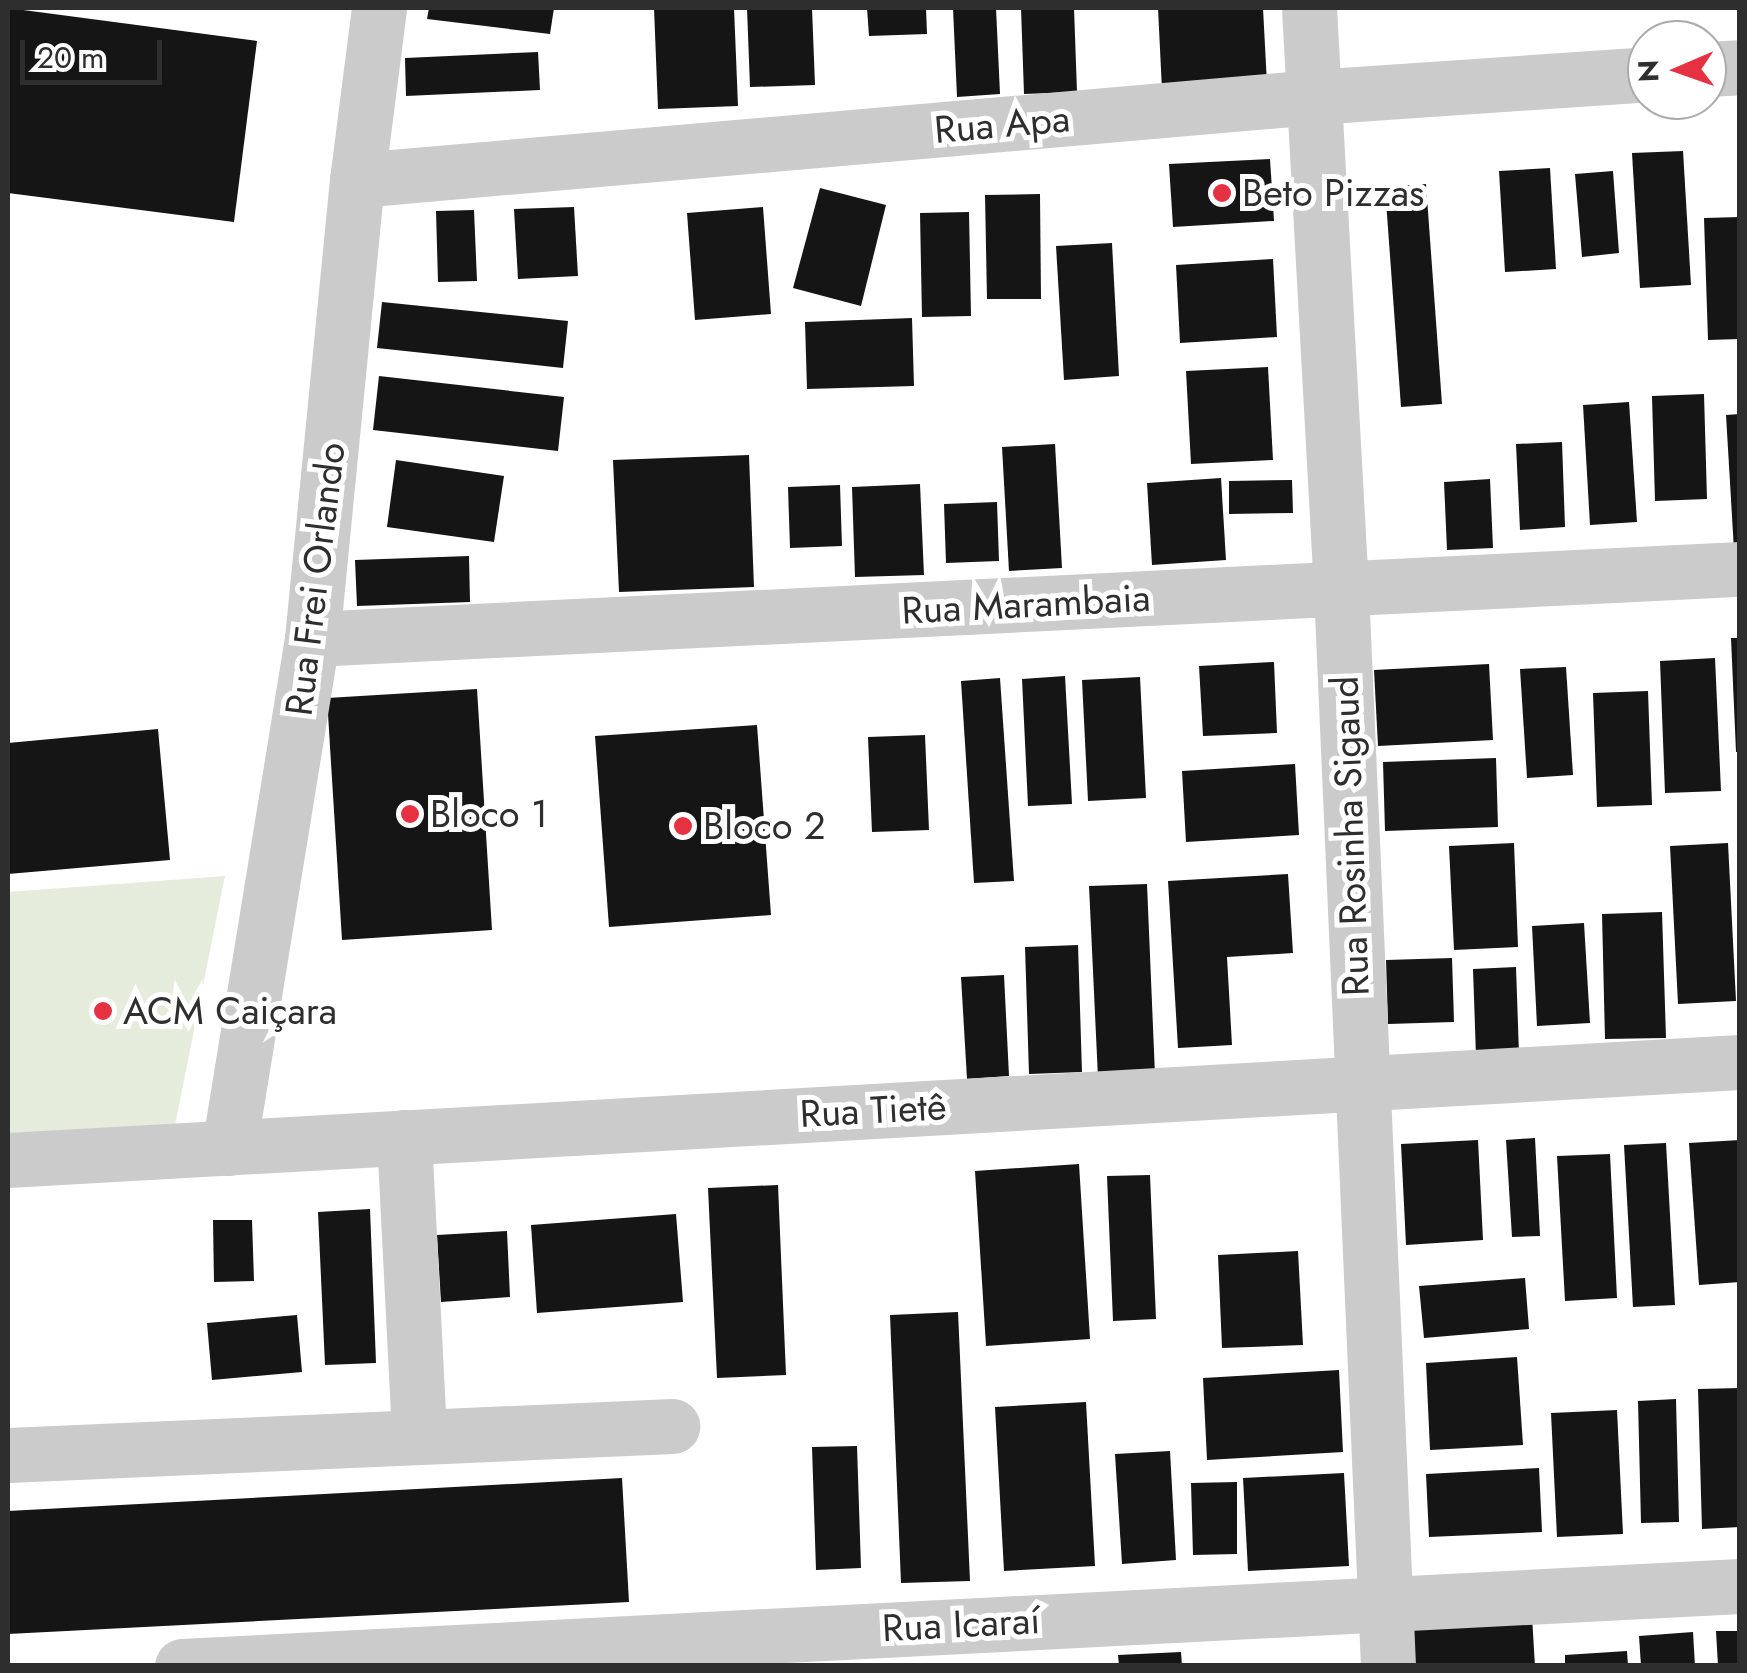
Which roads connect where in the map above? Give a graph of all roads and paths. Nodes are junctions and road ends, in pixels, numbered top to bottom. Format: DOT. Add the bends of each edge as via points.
graph roads {
  1 [pos="378,8"];
  2 [pos="1309,8"];
  3 [pos="1627,75"];
  4 [pos="1313,97"];
  5 [pos="357,180"];
  6 [pos="1740,569"];
  7 [pos="1341,588"];
  8 [pos="312,638"];
  9 [pos="1740,1062"];
  10 [pos="1359,1083"];
  11 [pos="404,1137"];
  12 [pos="229,1148"];
  13 [pos="8,1160"];
  14 [pos="672,1426"];
  15 [pos="419,1438"];
  16 [pos="8,1455"];
  17 [pos="1740,1586"];
  18 [pos="1384,1604"];
  19 [pos="777,1649"];
  20 [pos="182,1666"];
  21 [pos="1388,1666"];
  1 -- 5 [label="street, Rua Frei Orlando"];
  2 -- 4 [label="street, Rua Rosinha Sigaud"];
  3 -- 4 [label="street, Rua Apa"];
  4 -- 5 [label="street, Rua Apa"];
  4 -- 7 [label="street, Rua Rosinha Sigaud"];
  5 -- 8 [label="street, Rua Frei Orlando"];
  6 -- 7 [label="street, Rua Marambaia"];
  7 -- 8 [label="street, Rua Marambaia"];
  7 -- 10 [label="street, Rua Rosinha Sigaud"];
  8 -- 12 [label="street, Rua Frei Orlando"];
  9 -- 10 [label="street, Rua Tietê"];
  10 -- 11 [label="street, Rua Tietê"];
  10 -- 18 [label="street, Rua Rosinha Sigaud"];
  11 -- 12 [label="street, Rua Tietê"];
  11 -- 15 [label="street"];
  12 -- 13 [label="street, Rua Tietê"];
  14 -- 15 [label="street"];
  15 -- 16 [label="street"];
  17 -- 18 [label="street, Rua Icaraí"];
  18 -- 19 [label="street, Rua Icaraí"];
  18 -- 21 [label="street, Rua Rosinha Sigaud"];
  19 -- 20 [label="street, Rua Icaraí"];
}
